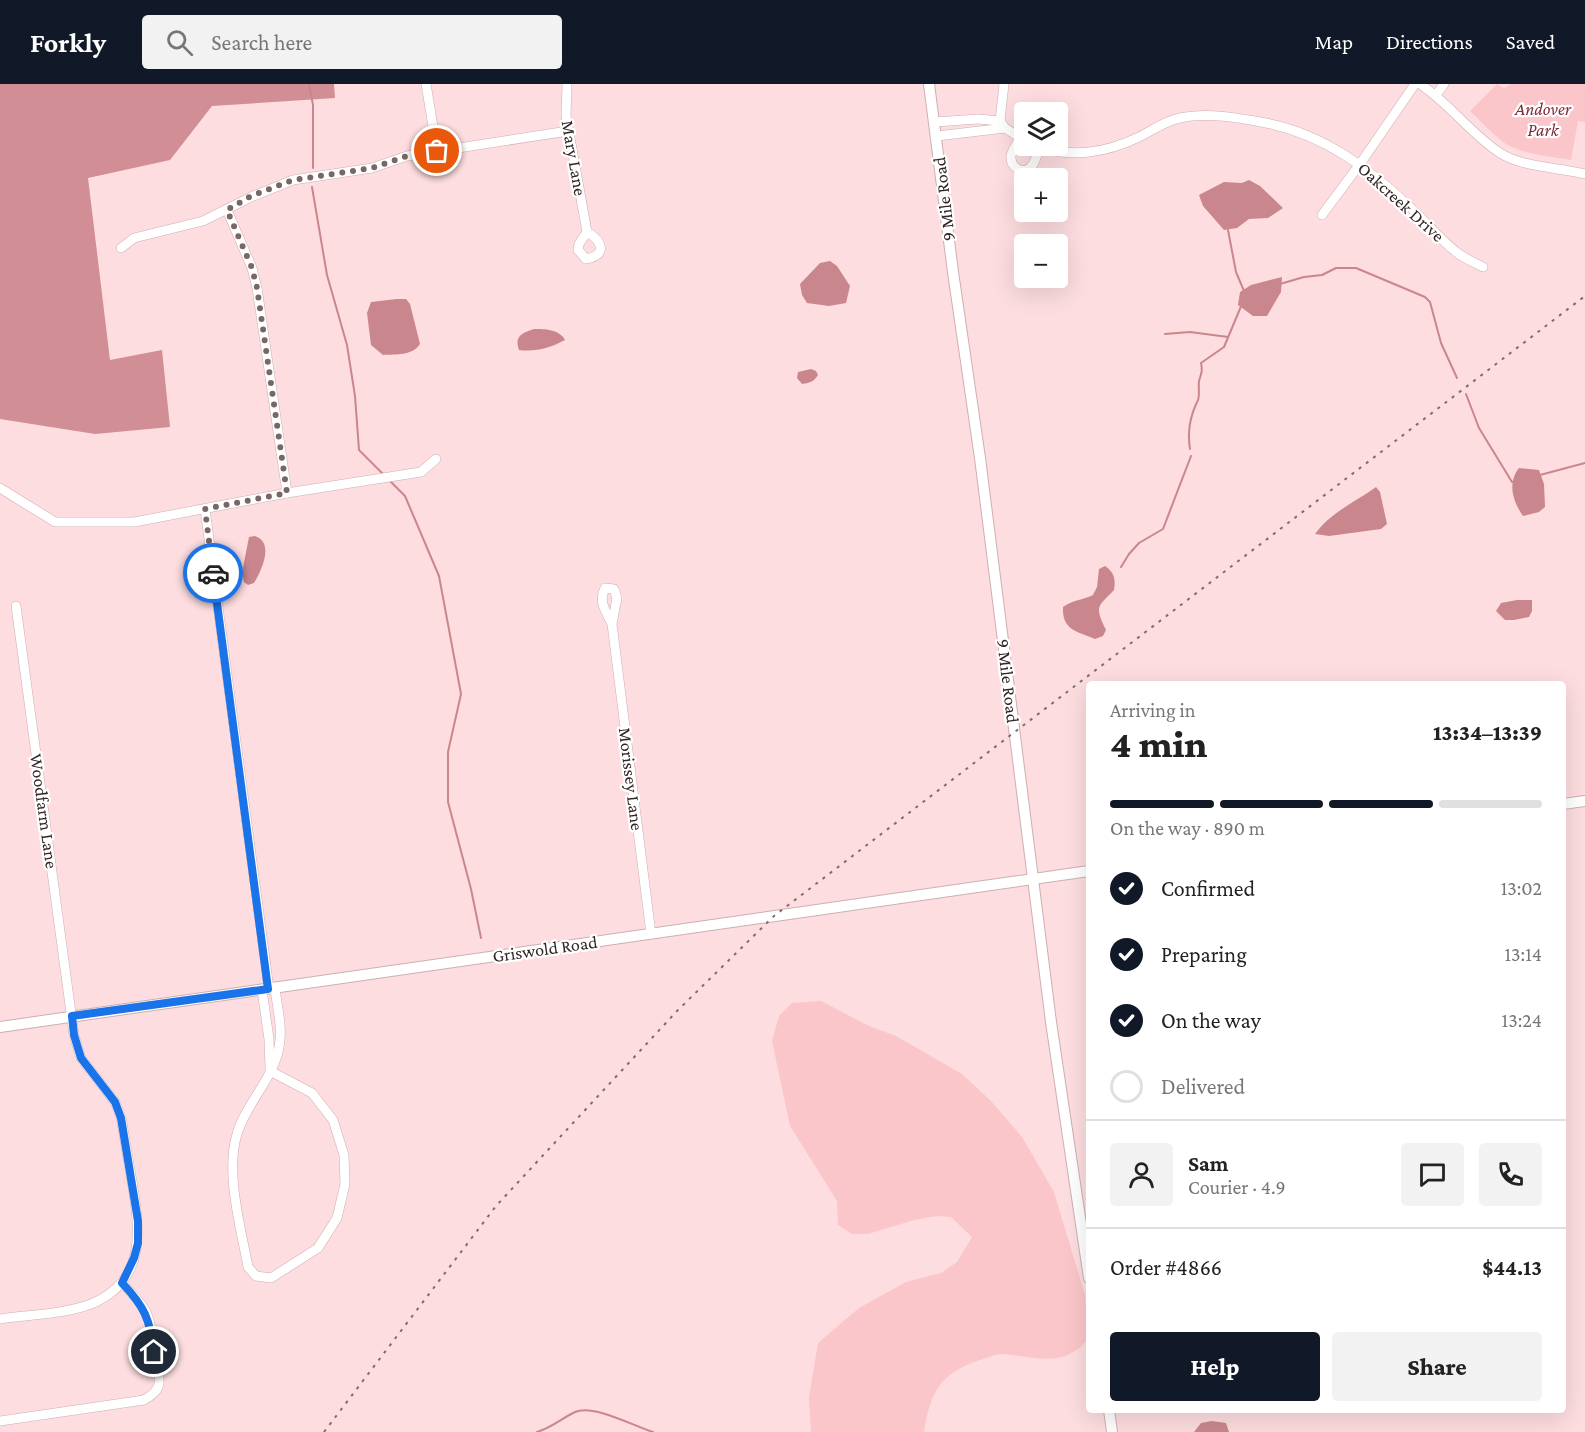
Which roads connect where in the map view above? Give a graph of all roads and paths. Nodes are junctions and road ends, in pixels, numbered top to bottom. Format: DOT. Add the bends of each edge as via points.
graph roads {
  1 [pos="426,84"];
  2 [pos="567,84"];
  3 [pos="930,84"];
  4 [pos="1004,84"];
  5 [pos="1415,84"];
  6 [pos="1420,84"];
  7 [pos="1444,84"];
  8 [pos="1436,95"];
  9 [pos="935,122"];
  10 [pos="1002,125"];
  11 [pos="568,131"];
  12 [pos="1014,133"];
  13 [pos="937,136"];
  14 [pos="1014,149"];
  15 [pos="437,151"];
  16 [pos="1068,152"];
  17 [pos="1036,156"];
  18 [pos="1360,164"];
  19 [pos="1585,174"];
  20 [pos="227,210"];
  21 [pos="1322,215"];
  22 [pos="587,232"];
  23 [pos="121,248"];
  24 [pos="1483,267"];
  25 [pos="436,459"];
  26 [pos="0,488"];
  27 [pos="287,493"];
  28 [pos="205,509"];
  29 [pos="16,606"];
  30 [pos="612,624"];
  31 [pos="1585,801"];
  32 [pos="1566,804"];
  33 [pos="1086,872"];
  34 [pos="1033,879"];
  35 [pos="651,934"];
  36 [pos="268,989"];
  37 [pos="72,1016"];
  38 [pos="0,1027"];
  39 [pos="270,1071"];
  40 [pos="1086,1257"];
  41 [pos="122,1283"];
  42 [pos="0,1319"];
  43 [pos="1109,1413"];
  44 [pos="0,1420"];
  45 [pos="1112,1432"];
  1 -- 15 [label="street"];
  2 -- 11 [label="street, Mary Lane"];
  3 -- 9 [label="street, 9 Mile Road"];
  4 -- 10 [label="street"];
  5 -- 18 [label="street"];
  6 -- 8 [label="street"];
  7 -- 8 [label="street"];
  8 -- 19 [label="street" via="1501,153 1524,162"];
  9 -- 10 [label="street" via="978,119"];
  9 -- 13 [label="street, 9 Mile Road"];
  10 -- 12 [label="street, Oakcreek Drive"];
  10 -- 13 [label="street"];
  11 -- 15 [label="street"];
  11 -- 22 [label="street, Mary Lane"];
  13 -- 34 [label="street, 9 Mile Road"];
  14 -- 17 [label="street, Oakcreek Drive" via="1011,153 1017,169 1025,171 1032,167"];
  15 -- 20 [label="street" via="372,168 293,180"];
  16 -- 18 [label="street, Oakcreek Drive" via="1114,148 1174,120 1197,116 1284,127"];
  18 -- 21 [label="street"];
  18 -- 24 [label="street, Oakcreek Drive" via="1455,252"];
  20 -- 23 [label="street" via="203,221 135,238"];
  20 -- 27 [label="street" via="257,288"];
  25 -- 27 [label="street" via="421,472"];
  26 -- 28 [label="street" via="55,522 134,522"];
  27 -- 28 [label="street"];
  28 -- 36 [label="street"];
  29 -- 37 [label="street, Woodfarm Lane"];
  30 -- 35 [label="street, Morissey Lane"];
  31 -- 32 [label="street"];
  33 -- 34 [label="street, Griswold Road"];
  34 -- 35 [label="street, Griswold Road"];
  34 -- 40 [label="street, 9 Mile Road"];
  35 -- 36 [label="street, Griswold Road"];
  36 -- 37 [label="street, Griswold Road"];
  36 -- 39 [label="street"];
  37 -- 38 [label="street, Griswold Road"];
  37 -- 41 [label="street, Woodfarm Lane" via="81,1058 115,1102 121,1118 138,1221 138,1243"];
  39 -- 39 [label="street" via="312,1093 333,1120 344,1155 345,1184 337,1218 318,1248 271,1278 256,1276 248,1267 233,1155 237,1133"];
  41 -- 42 [label="street" via="93,1303 78,1308"];
  41 -- 44 [label="street" via="146,1312 152,1329 159,1383 155,1393 144,1400"];
  43 -- 45 [label="street"];
}
